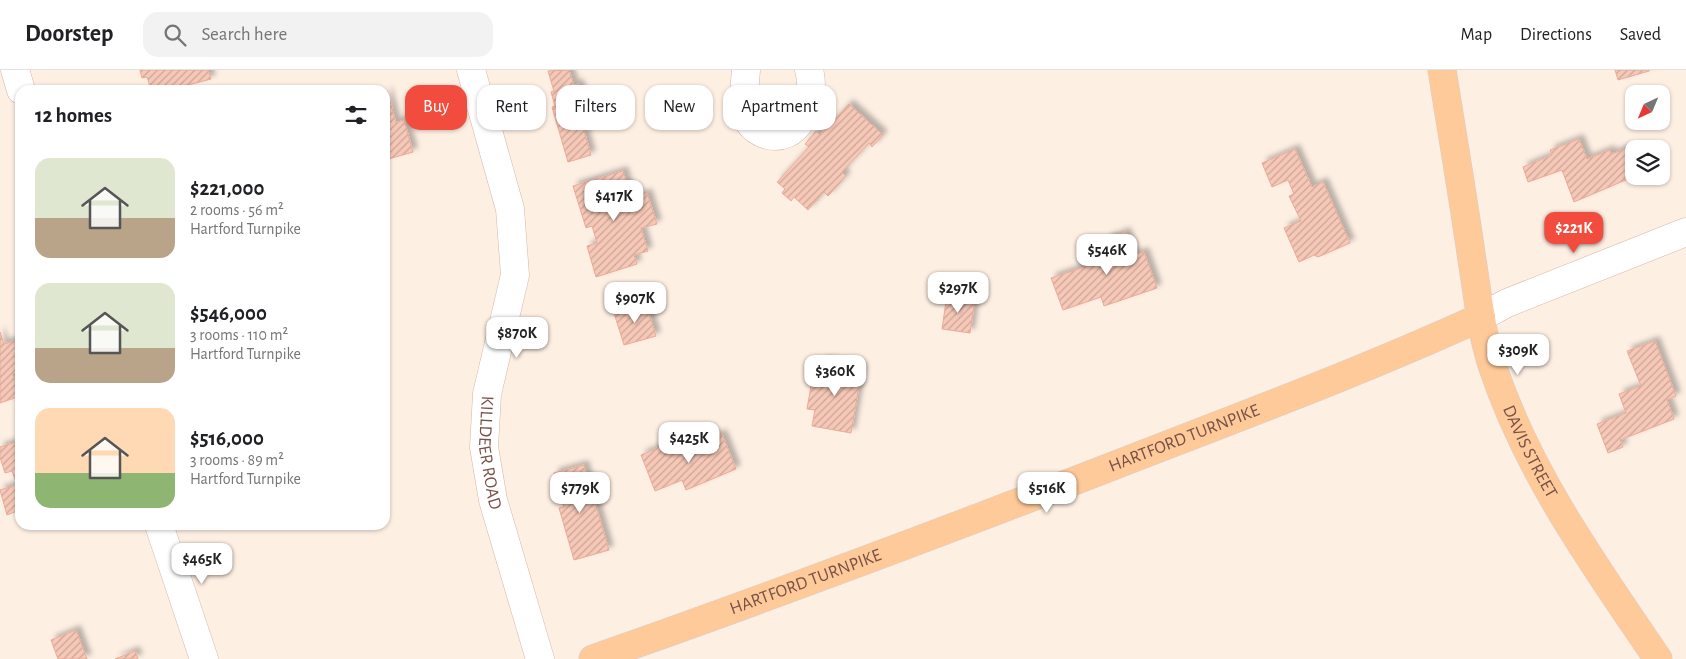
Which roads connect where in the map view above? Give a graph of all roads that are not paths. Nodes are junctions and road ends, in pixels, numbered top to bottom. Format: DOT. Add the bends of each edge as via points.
graph roads {
  1 [pos="15,70"];
  2 [pos="471,70"];
  3 [pos="746,70"];
  4 [pos="809,70"];
  5 [pos="1442,70"];
  6 [pos="20,85"];
  7 [pos="1686,232"];
  8 [pos="1481,317"];
  9 [pos="161,530"];
  10 [pos="204,659"];
  11 [pos="540,659"];
  12 [pos="593,659"];
  13 [pos="1658,659"];
  1 -- 6 [label="street"];
  2 -- 11 [label="street, KILLDEER ROAD" via="510,208 515,275 487,394 484,447 492,500"];
  3 -- 4 [label="street" via="748,120 755,130 778,136 802,120 809,107 812,94"];
  5 -- 8 [label="main road, DAVIS STREET"];
  7 -- 8 [label="street, HARTFORD TURNPIKE" via="1507,303"];
  8 -- 12 [label="main road, HARTFORD TURNPIKE" via="1317,387 959,526"];
  8 -- 13 [label="main road, DAVIS STREET" via="1492,366 1535,468 1584,551"];
  9 -- 10 [label="street"];
}
